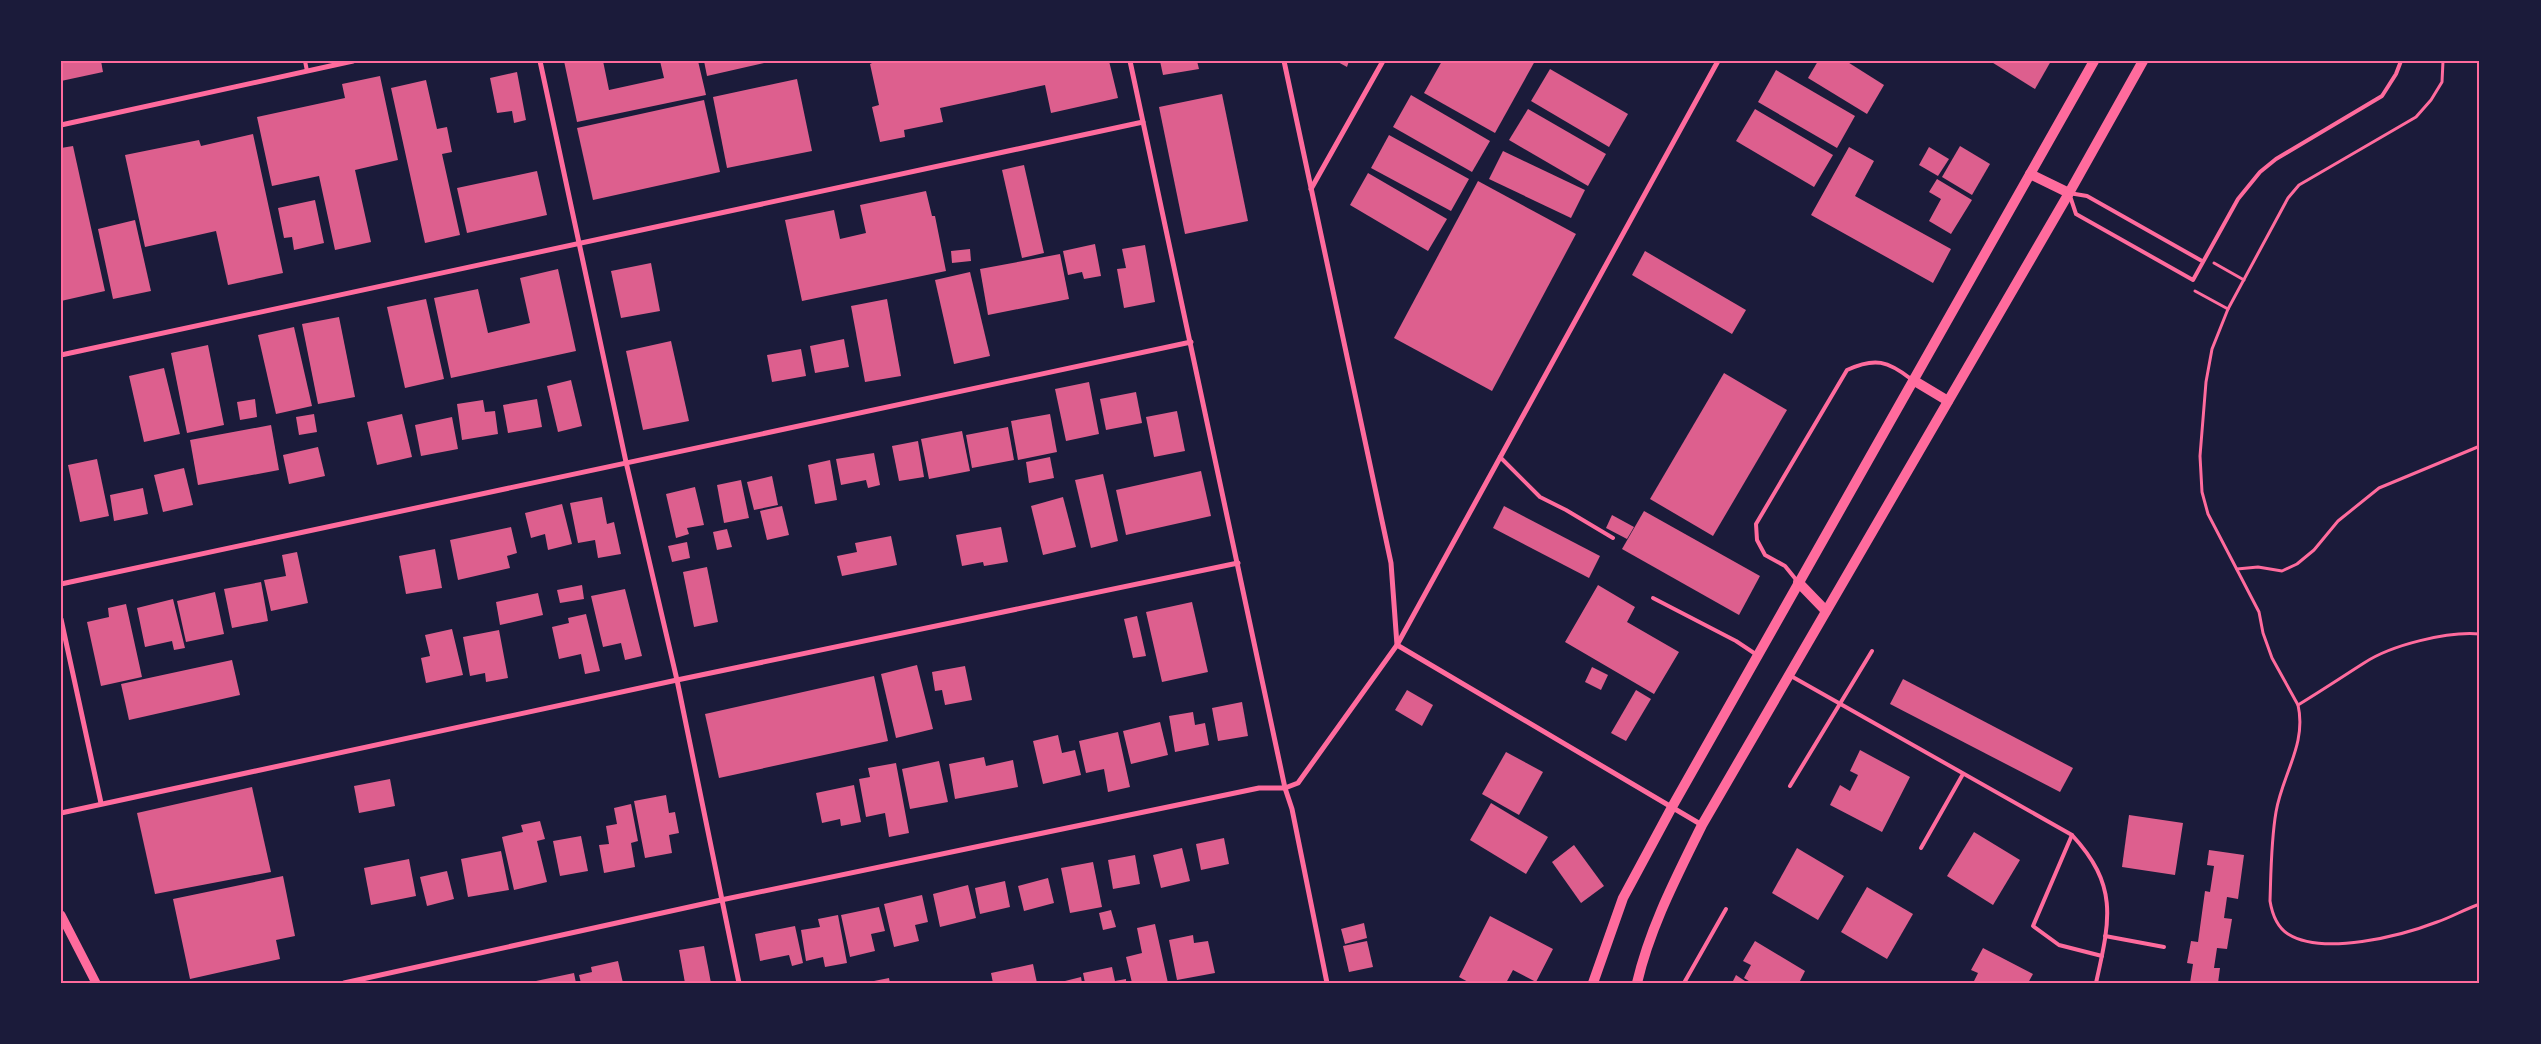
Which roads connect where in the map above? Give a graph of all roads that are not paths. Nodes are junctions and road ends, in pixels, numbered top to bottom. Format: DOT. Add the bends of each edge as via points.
graph roads {
  1 [pos="305,61"];
  2 [pos="353,61"];
  3 [pos="540,61"];
  4 [pos="1130,61"];
  5 [pos="1284,61"];
  6 [pos="1383,61"];
  7 [pos="1718,61"];
  8 [pos="2094,61"];
  9 [pos="2143,61"];
  10 [pos="2401,61"];
  11 [pos="307,71"];
  12 [pos="1143,122"];
  13 [pos="61,125"];
  14 [pos="2030,174"];
  15 [pos="1311,188"];
  16 [pos="2069,193"];
  17 [pos="579,243"];
  18 [pos="2202,261"];
  19 [pos="1191,342"];
  20 [pos="61,355"];
  21 [pos="1913,380"];
  22 [pos="1948,401"];
  23 [pos="1500,457"];
  24 [pos="626,462"];
  25 [pos="1613,538"];
  26 [pos="1238,562"];
  27 [pos="1798,582"];
  28 [pos="61,584"];
  29 [pos="1652,598"];
  30 [pos="1826,611"];
  31 [pos="61,619"];
  32 [pos="1397,645"];
  33 [pos="1872,651"];
  34 [pos="1757,654"];
  35 [pos="1789,675"];
  36 [pos="677,680"];
  37 [pos="1840,704"];
  38 [pos="1963,774"];
  39 [pos="1790,786"];
  40 [pos="1285,788"];
  41 [pos="101,803"];
  42 [pos="1672,807"];
  43 [pos="61,812"];
  44 [pos="1702,825"];
  45 [pos="2072,835"];
  46 [pos="1921,848"];
  47 [pos="721,900"];
  48 [pos="1726,909"];
  49 [pos="61,915"];
  50 [pos="2105,936"];
  51 [pos="2164,947"];
  52 [pos="2102,956"];
  53 [pos="96,983"];
  54 [pos="344,983"];
  55 [pos="739,983"];
  56 [pos="1327,983"];
  57 [pos="1592,983"];
  58 [pos="1637,983"];
  59 [pos="1684,983"];
  60 [pos="2096,983"];
  1 -- 11 [label="lane"];
  2 -- 11 [label="street"];
  3 -- 17 [label="street"];
  4 -- 12 [label="street"];
  5 -- 15 [label="street"];
  6 -- 15 [label="street"];
  7 -- 23 [label="street"];
  8 -- 14 [label="main road"];
  9 -- 16 [label="main road"];
  10 -- 18 [label="lane" via="2382,96 2276,159 2260,172 2238,199"];
  11 -- 13 [label="street"];
  12 -- 17 [label="street"];
  12 -- 19 [label="street"];
  14 -- 16 [label="main road"];
  14 -- 21 [label="main road"];
  15 -- 32 [label="street" via="1391,563"];
  16 -- 18 [label="lane" via="2087,196"];
  16 -- 18 [label="lane" via="2076,214 2193,280"];
  16 -- 22 [label="main road"];
  17 -- 20 [label="street"];
  17 -- 24 [label="street"];
  19 -- 24 [label="street"];
  19 -- 26 [label="street"];
  21 -- 22 [label="main road"];
  21 -- 27 [label="main road"];
  21 -- 27 [label="lane" via="1897,368 1880,362 1864,363 1847,370 1756,524 1757,540 1765,556 1785,566"];
  22 -- 30 [label="main road"];
  23 -- 25 [label="lane" via="1540,497"];
  23 -- 32 [label="street"];
  24 -- 28 [label="street"];
  24 -- 36 [label="street"];
  26 -- 36 [label="street"];
  26 -- 40 [label="street"];
  27 -- 30 [label="main road"];
  27 -- 34 [label="main road"];
  29 -- 34 [label="lane"];
  30 -- 35 [label="main road"];
  31 -- 41 [label="street"];
  32 -- 40 [label="street" via="1298,782"];
  32 -- 42 [label="street"];
  33 -- 37 [label="lane"];
  34 -- 42 [label="main road"];
  35 -- 37 [label="lane"];
  35 -- 44 [label="main road"];
  36 -- 41 [label="street"];
  36 -- 47 [label="street"];
  37 -- 38 [label="lane"];
  37 -- 39 [label="lane"];
  38 -- 45 [label="lane"];
  38 -- 46 [label="lane"];
  40 -- 47 [label="street" via="1259,788"];
  40 -- 56 [label="street"];
  41 -- 43 [label="street"];
  42 -- 44 [label="street"];
  42 -- 57 [label="main road" via="1623,898"];
  44 -- 58 [label="main road" via="1664,901"];
  45 -- 50 [label="lane" via="2088,851 2106,892 2109,912"];
  45 -- 52 [label="lane" via="2033,926 2059,945"];
  47 -- 54 [label="street"];
  47 -- 55 [label="street"];
  48 -- 59 [label="lane"];
  49 -- 53 [label="street"];
  50 -- 51 [label="lane"];
  50 -- 52 [label="lane"];
  52 -- 60 [label="lane"];
}
